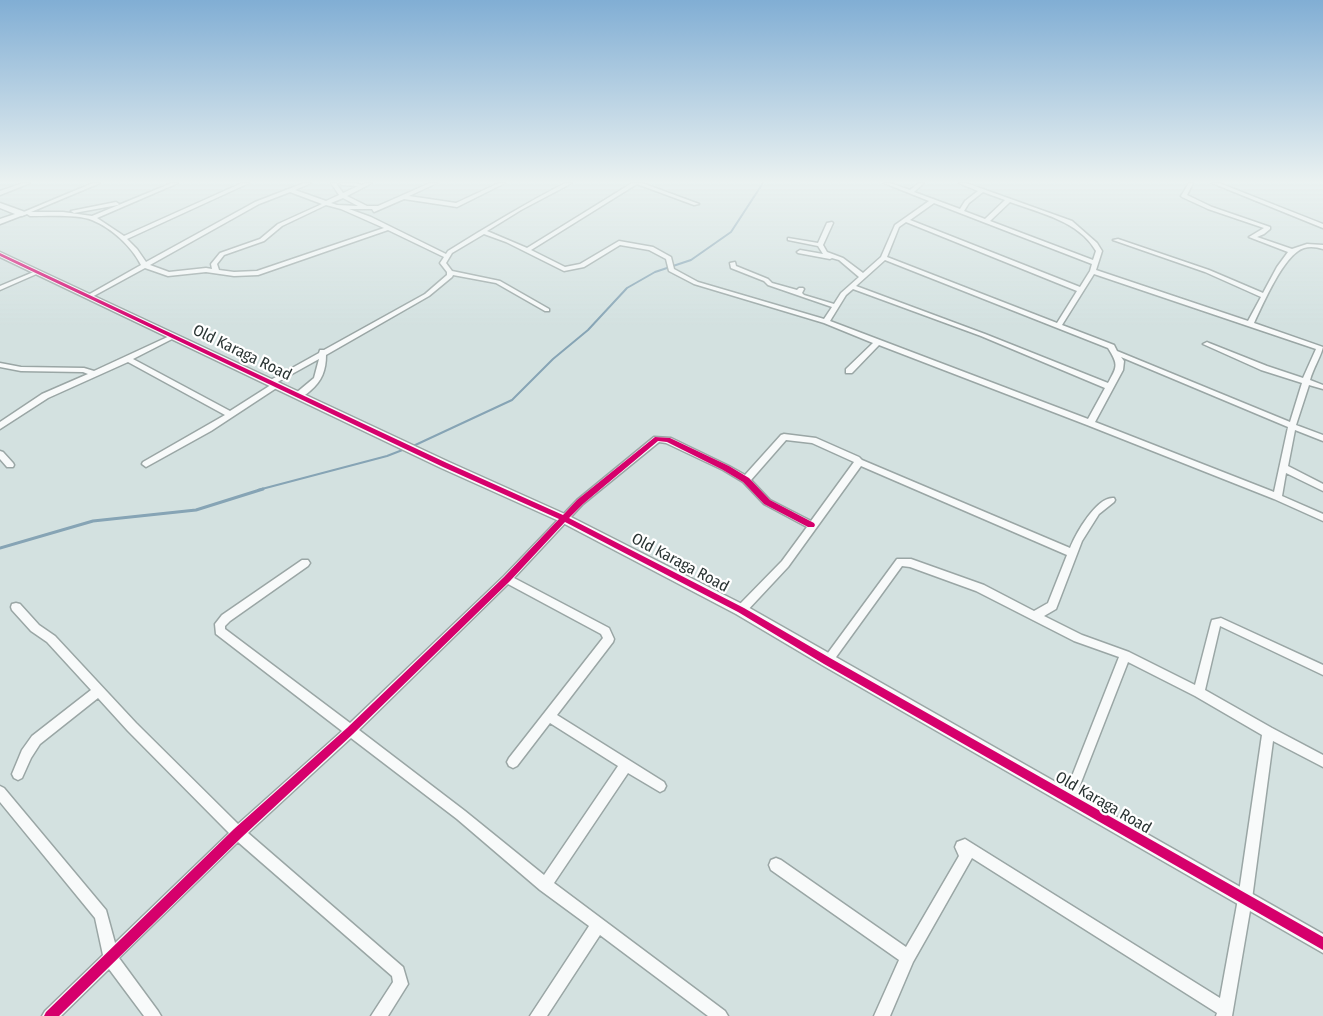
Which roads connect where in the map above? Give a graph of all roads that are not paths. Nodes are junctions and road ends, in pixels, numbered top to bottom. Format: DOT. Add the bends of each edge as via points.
graph roads {
  1 [pos="112,230"];
  2 [pos="141,230"];
  3 [pos="207,230"];
  4 [pos="274,230"];
  5 [pos="380,230"];
  6 [pos="392,230"];
  7 [pos="560,230"];
  8 [pos="827,230"];
  9 [pos="894,230"];
  10 [pos="931,230"];
  11 [pos="1011,230"];
  12 [pos="1081,230"];
  13 [pos="1268,230"];
  14 [pos="482,231"];
  15 [pos="124,238"];
  16 [pos="790,239"];
  17 [pos="1116,240"];
  18 [pos="820,245"];
  19 [pos="1323,247"];
  20 [pos="528,250"];
  21 [pos="1291,251"];
  22 [pos="800,252"];
  23 [pos="0,254"];
  24 [pos="446,256"];
  25 [pos="884,258"];
  26 [pos="842,259"];
  27 [pos="733,263"];
  28 [pos="1096,263"];
  29 [pos="144,266"];
  30 [pos="216,271"];
  31 [pos="1093,271"];
  32 [pos="38,272"];
  33 [pos="450,272"];
  34 [pos="862,276"];
  35 [pos="851,286"];
  36 [pos="0,288"];
  37 [pos="1082,290"];
  38 [pos="90,296"];
  39 [pos="1263,296"];
  40 [pos="834,306"];
  41 [pos="548,310"];
  42 [pos="826,322"];
  43 [pos="1250,325"];
  44 [pos="1059,326"];
  45 [pos="174,336"];
  46 [pos="878,342"];
  47 [pos="1207,344"];
  48 [pos="1321,349"];
  49 [pos="322,352"];
  50 [pos="1117,353"];
  51 [pos="128,359"];
  52 [pos="0,364"];
  53 [pos="849,371"];
  54 [pos="94,374"];
  55 [pos="1307,382"];
  56 [pos="274,384"];
  57 [pos="1110,387"];
  58 [pos="1323,387"];
  59 [pos="299,395"];
  60 [pos="231,415"];
  61 [pos="1090,423"];
  62 [pos="0,426"];
  63 [pos="1292,426"];
  64 [pos="1323,438"];
  65 [pos="0,454"];
  66 [pos="858,462"];
  67 [pos="147,464"];
  68 [pos="10,465"];
  69 [pos="1284,468"];
  70 [pos="746,480"];
  71 [pos="1323,488"];
  72 [pos="1277,497"];
  73 [pos="1111,500"];
  74 [pos="563,518"];
  75 [pos="1323,518"];
  76 [pos="811,525"];
  77 [pos="1073,553"];
  78 [pos="305,563"];
  79 [pos="507,579"];
  80 [pos="16,607"];
  81 [pos="741,610"];
  82 [pos="1036,615"];
  83 [pos="1125,655"];
  84 [pos="827,662"];
  85 [pos="1323,670"];
  86 [pos="98,691"];
  87 [pos="1199,692"];
  88 [pos="549,716"];
  89 [pos="350,731"];
  90 [pos="1268,732"];
  91 [pos="1323,761"];
  92 [pos="513,762"];
  93 [pos="626,765"];
  94 [pos="18,774"];
  95 [pos="660,786"];
  96 [pos="0,792"];
  97 [pos="1069,799"];
  98 [pos="238,833"];
  99 [pos="776,866"];
  100 [pos="545,885"];
  101 [pos="1245,899"];
  102 [pos="598,925"];
  103 [pos="1323,944"];
  104 [pos="908,957"];
  105 [pos="111,959"];
  106 [pos="1225,1013"];
  107 [pos="50,1016"];
  108 [pos="153,1016"];
  109 [pos="379,1016"];
  110 [pos="538,1016"];
  111 [pos="720,1016"];
  112 [pos="882,1016"];
  1 -- 15 [label="street"];
  2 -- 15 [label="street"];
  3 -- 29 [label="street"];
  4 -- 30 [label="street" via="262,240 222,254 214,264"];
  5 -- 30 [label="street" via="258,273"];
  6 -- 24 [label="street"];
  7 -- 20 [label="street"];
  8 -- 18 [label="street"];
  9 -- 25 [label="street"];
  10 -- 37 [label="street"];
  11 -- 28 [label="street"];
  12 -- 28 [label="street" via="1100,251"];
  13 -- 21 [label="street" via="1252,237"];
  14 -- 20 [label="street"];
  14 -- 24 [label="street"];
  15 -- 29 [label="street" via="140,254"];
  16 -- 18 [label="street"];
  17 -- 39 [label="street" via="1207,271"];
  18 -- 26 [label="street" via="825,253"];
  19 -- 21 [label="street" via="1304,245"];
  20 -- 42 [label="street" via="564,269 582,266 619,243 651,248 669,258 671,270 696,283"];
  21 -- 39 [label="street"];
  22 -- 26 [label="street"];
  23 -- 32 [label="street, Old Karaga Road"];
  24 -- 33 [label="street" via="443,263"];
  25 -- 34 [label="street"];
  25 -- 44 [label="street"];
  26 -- 34 [label="street"];
  27 -- 40 [label="street" via="733,267 770,284 800,291 808,299"];
  28 -- 31 [label="street"];
  29 -- 30 [label="street" via="168,274"];
  29 -- 38 [label="street"];
  31 -- 37 [label="street"];
  31 -- 43 [label="street"];
  32 -- 36 [label="street"];
  32 -- 38 [label="street, Old Karaga Road"];
  33 -- 41 [label="street" via="498,282"];
  33 -- 49 [label="street" via="444,283 427,295"];
  34 -- 35 [label="street"];
  35 -- 40 [label="street"];
  35 -- 57 [label="street"];
  37 -- 44 [label="street"];
  38 -- 45 [label="street, Old Karaga Road"];
  39 -- 43 [label="street"];
  40 -- 42 [label="street"];
  42 -- 46 [label="street"];
  43 -- 48 [label="street"];
  44 -- 50 [label="street" via="1101,341"];
  45 -- 51 [label="street"];
  45 -- 56 [label="street, Old Karaga Road"];
  46 -- 53 [label="street"];
  46 -- 61 [label="street"];
  47 -- 55 [label="street"];
  48 -- 55 [label="street" via="1307,371"];
  49 -- 56 [label="street"];
  49 -- 59 [label="street" via="318,381"];
  50 -- 57 [label="street" via="1119,370"];
  50 -- 63 [label="street"];
  51 -- 54 [label="street"];
  51 -- 60 [label="street"];
  52 -- 54 [label="street"];
  54 -- 62 [label="street" via="45,396"];
  55 -- 58 [label="street"];
  55 -- 63 [label="street"];
  56 -- 59 [label="street, Old Karaga Road"];
  56 -- 60 [label="street"];
  57 -- 61 [label="street"];
  59 -- 74 [label="street, Old Karaga Road"];
  60 -- 67 [label="street"];
  61 -- 72 [label="street"];
  63 -- 64 [label="street"];
  63 -- 69 [label="street"];
  65 -- 68 [label="street"];
  66 -- 70 [label="street" via="813,441 784,437"];
  66 -- 76 [label="street"];
  66 -- 77 [label="street"];
  69 -- 71 [label="street"];
  69 -- 72 [label="street"];
  70 -- 74 [label="street" via="668,440 657,439"];
  70 -- 76 [label="street" via="767,502"];
  72 -- 75 [label="street"];
  73 -- 77 [label="street" via="1096,512"];
  74 -- 79 [label="street"];
  74 -- 81 [label="street, Old Karaga Road"];
  76 -- 81 [label="street" via="784,564"];
  77 -- 82 [label="street" via="1052,606"];
  78 -- 89 [label="street" via="226,618 220,631"];
  79 -- 88 [label="street" via="605,631 609,639"];
  79 -- 89 [label="street"];
  80 -- 86 [label="street"];
  81 -- 84 [label="street, Old Karaga Road"];
  82 -- 83 [label="street" via="1078,638"];
  82 -- 84 [label="street" via="938,571 900,562"];
  83 -- 87 [label="street"];
  83 -- 97 [label="street"];
  84 -- 97 [label="street, Old Karaga Road"];
  85 -- 87 [label="street" via="1221,622 1216,623"];
  86 -- 94 [label="street" via="36,740"];
  86 -- 98 [label="street"];
  87 -- 90 [label="street"];
  88 -- 92 [label="street"];
  88 -- 93 [label="street"];
  89 -- 98 [label="street"];
  89 -- 100 [label="street"];
  90 -- 91 [label="street"];
  90 -- 101 [label="street"];
  93 -- 95 [label="street"];
  93 -- 100 [label="street"];
  96 -- 105 [label="street" via="101,915"];
  97 -- 101 [label="street, Old Karaga Road"];
  98 -- 105 [label="street"];
  98 -- 109 [label="street" via="398,972 401,984"];
  99 -- 104 [label="street"];
  100 -- 102 [label="street"];
  101 -- 103 [label="street, Old Karaga Road"];
  101 -- 106 [label="street"];
  102 -- 110 [label="street"];
  102 -- 111 [label="street"];
  104 -- 106 [label="street" via="966,857 962,848 965,846"];
  104 -- 112 [label="street"];
  105 -- 107 [label="street"];
  105 -- 108 [label="street"];
}
